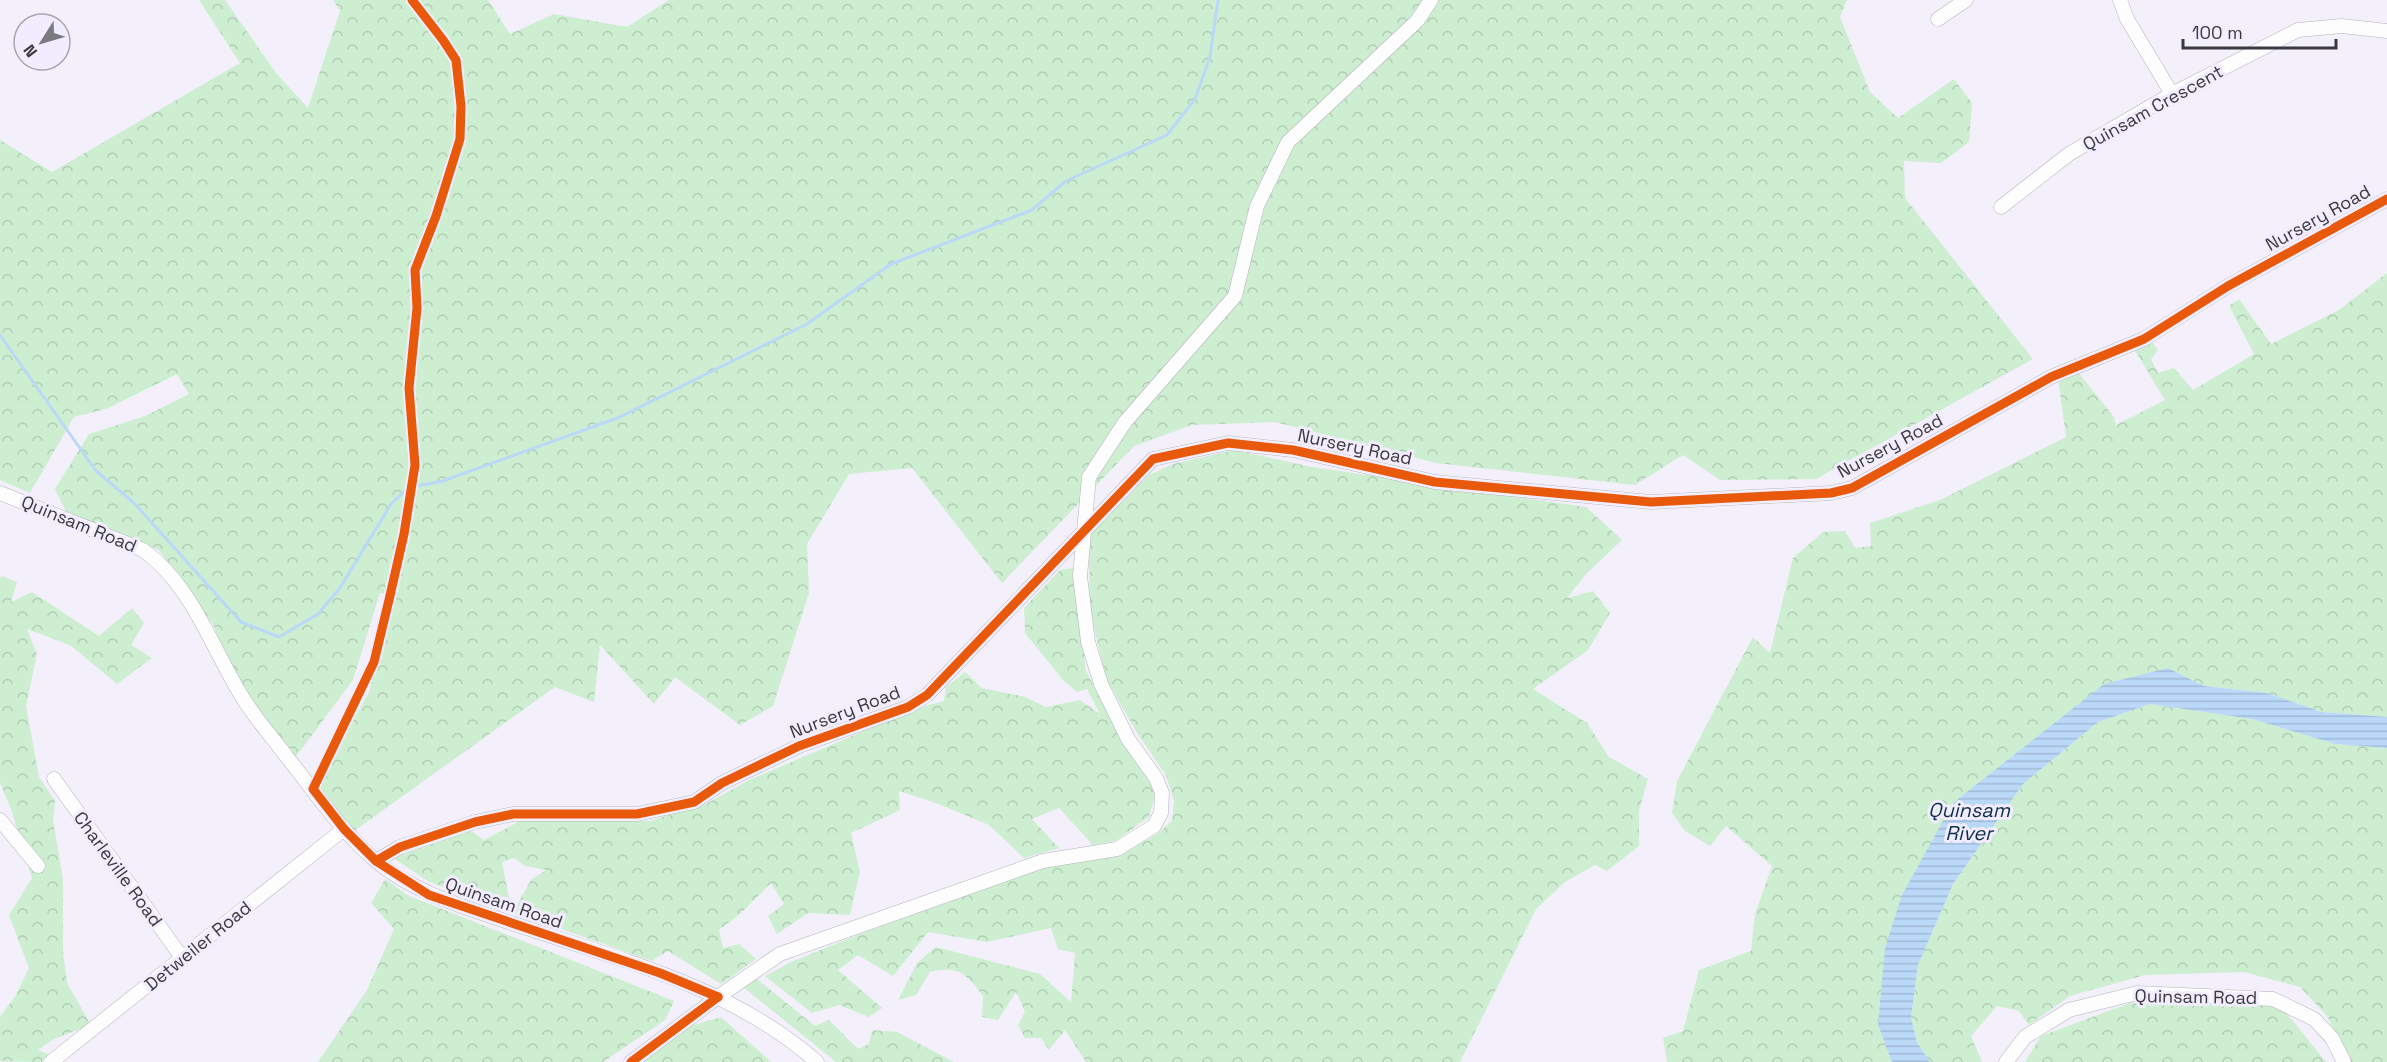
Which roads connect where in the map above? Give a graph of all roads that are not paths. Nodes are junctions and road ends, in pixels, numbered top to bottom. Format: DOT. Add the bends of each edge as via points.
graph roads {
  1 [pos="1431,0"];
  2 [pos="1966,0"];
  3 [pos="2120,0"];
  4 [pos="1938,19"];
  5 [pos="2387,31"];
  6 [pos="2172,94"];
  7 [pos="2387,199"];
  8 [pos="2001,207"];
  9 [pos="0,493"];
  10 [pos="1084,534"];
  11 [pos="54,779"];
  12 [pos="0,820"];
  13 [pos="344,829"];
  14 [pos="376,861"];
  15 [pos="38,866"];
  16 [pos="183,959"];
  17 [pos="139,993"];
  18 [pos="718,997"];
  19 [pos="115,1024"];
  20 [pos="51,1062"];
  21 [pos="632,1062"];
  22 [pos="817,1062"];
  23 [pos="2007,1062"];
  24 [pos="2344,1062"];
  1 -- 10 [label="street" via="1417,21 1288,142 1257,206 1235,296 1125,422 1089,477"];
  2 -- 4 [label="street"];
  3 -- 6 [label="street" via="2127,19"];
  5 -- 6 [label="street, Quinsam Crescent" via="2342,26 2298,30"];
  6 -- 8 [label="street, Quinsam Crescent" via="2069,154"];
  7 -- 10 [label="street, Nursery Road" via="2228,286 2144,339 2051,377 1852,488 1831,493 1652,502 1435,482 1293,450 1228,443 1153,459"];
  9 -- 13 [label="street, Quinsam Road" via="143,550 160,562 178,584 242,698"];
  10 -- 14 [label="street, Nursery Road" via="927,695 908,707 799,746 722,783 693,802 637,814 513,814 400,847"];
  10 -- 18 [label="street" via="1080,576 1088,642 1110,703 1162,793 1161,813 1154,825 1117,849 1043,861 780,954"];
  11 -- 16 [label="street, Charleville Road"];
  12 -- 15 [label="street"];
  13 -- 14 [label="street, Quinsam Road"];
  13 -- 16 [label="street, Detweiler Road"];
  14 -- 18 [label="street, Quinsam Road" via="429,895 660,973"];
  16 -- 17 [label="street, Detweiler Road"];
  17 -- 19 [label="street"];
  17 -- 20 [label="street, Detweiler Road"];
  18 -- 21 [label="street"];
  18 -- 22 [label="street, Quinsam Road" via="792,1040"];
  23 -- 24 [label="street, Quinsam Road" via="2025,1037 2069,1010 2137,993 2273,999 2314,1019 2332,1038"];
}
